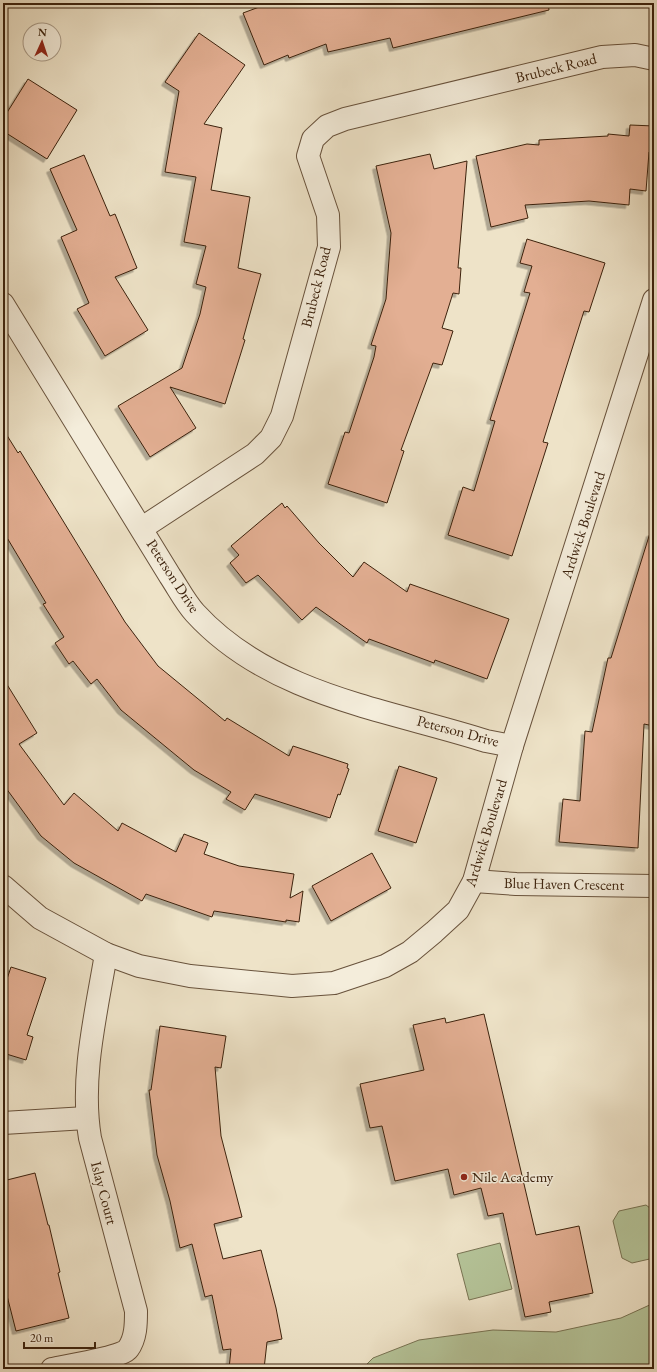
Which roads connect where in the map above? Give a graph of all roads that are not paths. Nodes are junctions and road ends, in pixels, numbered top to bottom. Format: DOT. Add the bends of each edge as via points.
graph roads {
  1 [pos="654,59"];
  2 [pos="654,300"];
  3 [pos="3,304"];
  4 [pos="142,528"];
  5 [pos="512,746"];
  6 [pos="474,881"];
  7 [pos="3,886"];
  8 [pos="654,886"];
  9 [pos="106,954"];
  10 [pos="86,1118"];
  11 [pos="3,1123"];
  12 [pos="52,1369"];
  1 -- 4 [label="street, Brubeck Road" via="635,55 602,57 345,119 327,126 313,139 308,156 328,215 328,247 282,416 271,438 255,454"];
  2 -- 5 [label="street, Ardwick Boulevard"];
  3 -- 4 [label="street, Peterson Drive"];
  4 -- 5 [label="street, Peterson Drive" via="195,613 231,644 273,672 323,694 486,741"];
  5 -- 6 [label="street, Ardwick Boulevard"];
  6 -- 8 [label="street, Blue Haven Crescent"];
  6 -- 9 [label="street, Ardwick Boulevard" via="458,910 410,952 384,966 334,983 292,986 190,976 139,966"];
  7 -- 9 [label="street, Ardwick Boulevard" via="40,918"];
  9 -- 10 [label="street, Islay Court" via="89,1068"];
  10 -- 11 [label="street"];
  10 -- 12 [label="street, Islay Court" via="136,1311 136,1324 128,1351 116,1357"];
}
